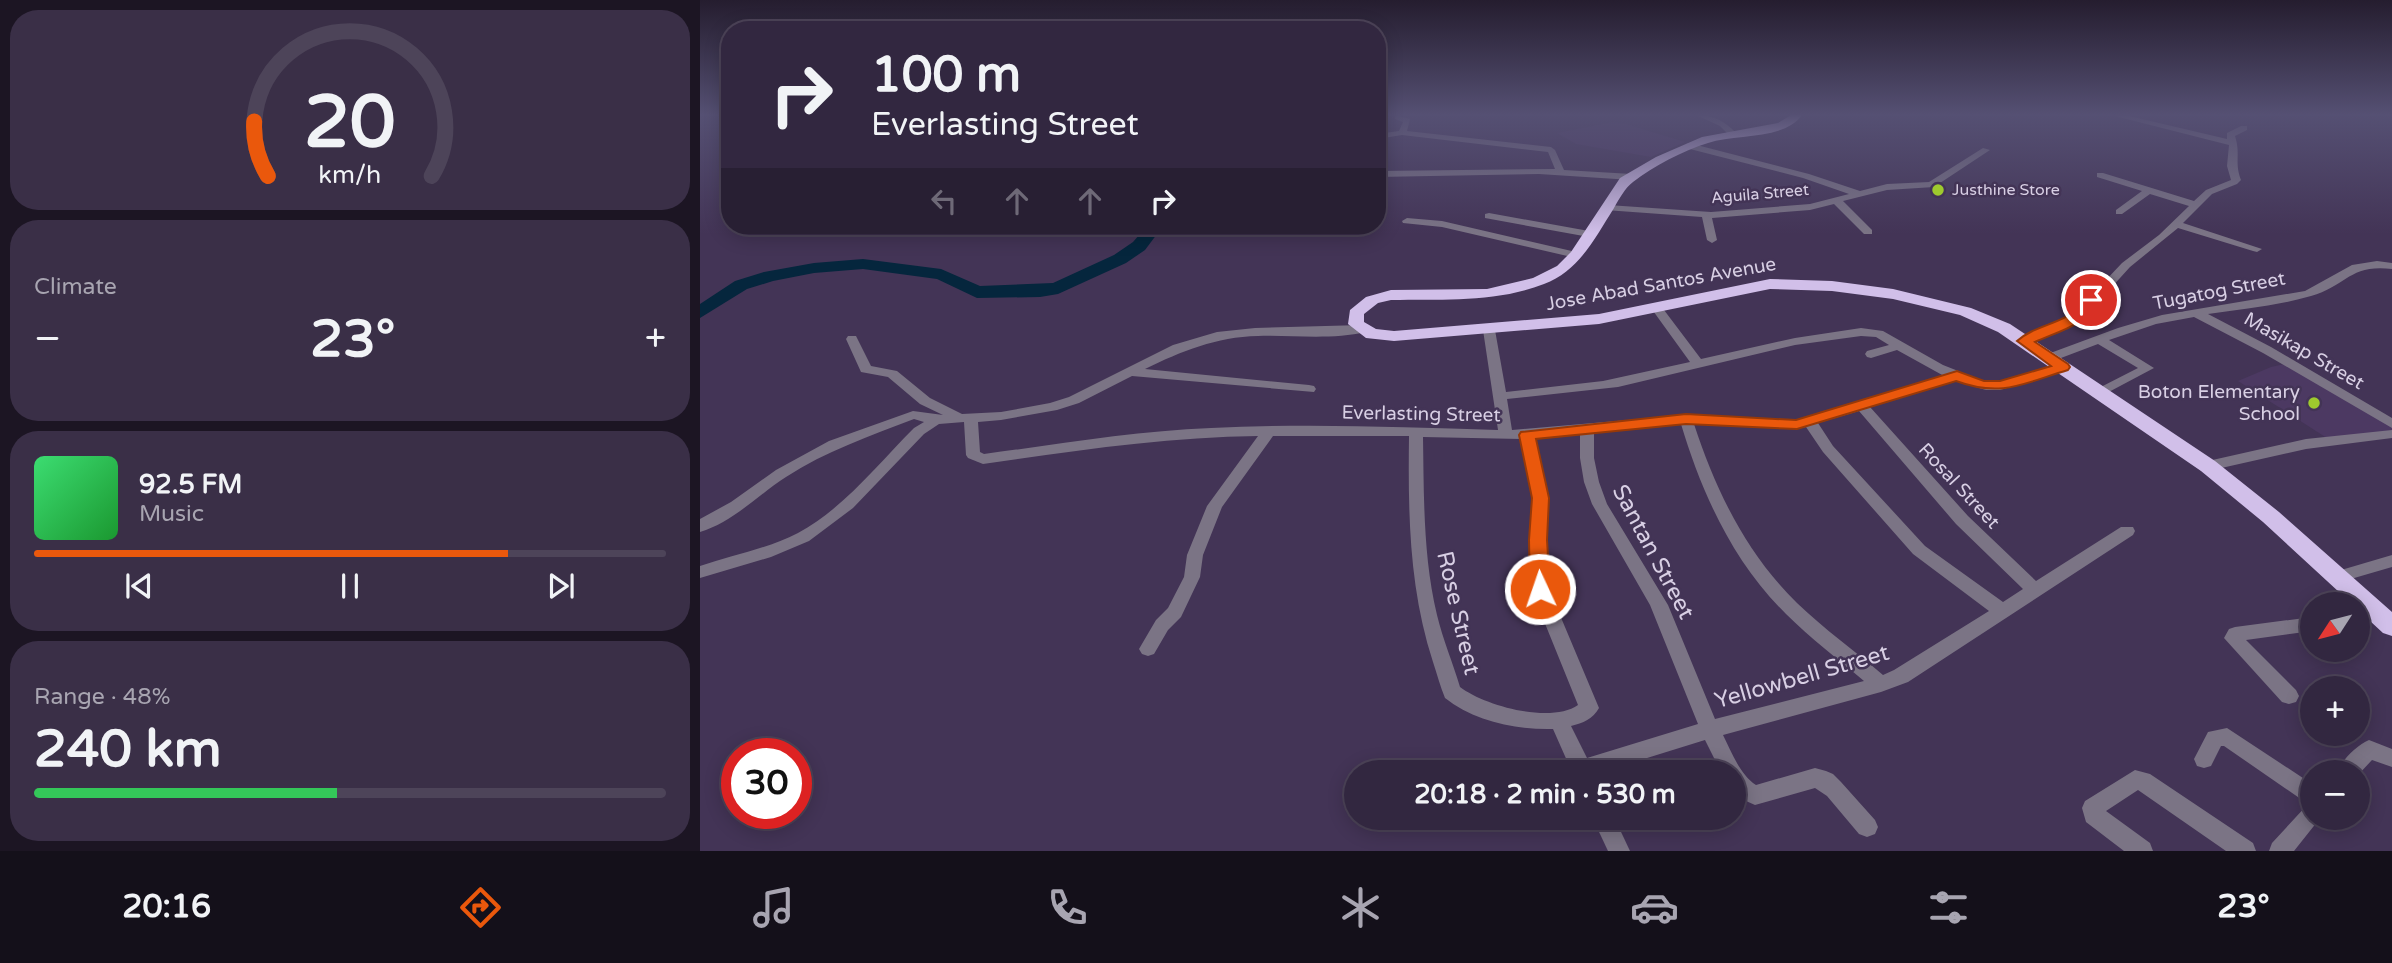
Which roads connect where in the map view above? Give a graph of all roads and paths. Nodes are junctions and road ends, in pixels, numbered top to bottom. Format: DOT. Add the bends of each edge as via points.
graph roads {
  1 [pos="1553,155"];
  2 [pos="1673,155"];
  3 [pos="1722,155"];
  4 [pos="1979,155"];
  5 [pos="2235,155"];
  6 [pos="1560,171"];
  7 [pos="1386,174"];
  8 [pos="2100,175"];
  9 [pos="1632,177"];
  10 [pos="2148,191"];
  11 [pos="1859,194"];
  12 [pos="1836,200"];
  13 [pos="2196,205"];
  14 [pos="1608,208"];
  15 [pos="2119,212"];
  16 [pos="1706,215"];
  17 [pos="1489,216"];
  18 [pos="1407,221"];
  19 [pos="2176,224"];
  20 [pos="1868,232"];
  21 [pos="1589,234"];
  22 [pos="1712,240"];
  23 [pos="2257,249"];
  24 [pos="1576,255"];
  25 [pos="2392,266"];
  26 [pos="1657,308"];
  27 [pos="2196,313"];
  28 [pos="1362,329"];
  29 [pos="1489,330"];
  30 [pos="852,340"];
  31 [pos="2100,340"];
  32 [pos="2024,341"];
  33 [pos="1900,345"];
  34 [pos="1871,354"];
  35 [pos="2056,363"];
  36 [pos="1698,364"];
  37 [pos="1131,372"];
  38 [pos="1957,376"];
  39 [pos="1309,389"];
  40 [pos="2100,391"];
  41 [pos="1501,396"];
  42 [pos="1861,405"];
  43 [pos="965,418"];
  44 [pos="1686,419"];
  45 [pos="936,420"];
  46 [pos="1810,422"];
  47 [pos="2392,424"];
  48 [pos="1269,431"];
  49 [pos="1587,431"];
  50 [pos="1416,432"];
  51 [pos="2392,433"];
  52 [pos="1506,435"];
  53 [pos="1527,435"];
  54 [pos="2208,466"];
  55 [pos="700,526"];
  56 [pos="2127,531"];
  57 [pos="2392,561"];
  58 [pos="700,572"];
  59 [pos="2337,577"];
  60 [pos="2034,589"];
  61 [pos="2001,610"];
  62 [pos="2377,614"];
  63 [pos="2370,615"];
  64 [pos="2300,626"];
  65 [pos="2392,626"];
  66 [pos="1148,649"];
  67 [pos="1881,684"];
  68 [pos="2290,695"];
  69 [pos="1559,721"];
  70 [pos="1710,729"];
  71 [pos="2392,758"];
  72 [pos="2204,759"];
  73 [pos="1577,760"];
  74 [pos="1613,760"];
  75 [pos="1726,760"];
  76 [pos="2358,760"];
  77 [pos="2300,788"];
  78 [pos="1746,791"];
  79 [pos="1867,827"];
  80 [pos="2300,827"];
  81 [pos="1609,830"];
  82 [pos="1619,851"];
  83 [pos="2142,851"];
  84 [pos="2245,851"];
  85 [pos="2280,851"];
  1 -- 6 [label="street"];
  2 -- 9 [label="highway, Jose Abad Santos Avenue"];
  3 -- 11 [label="street"];
  4 -- 11 [label="street, Aguila Street" via="1931,186 1887,187"];
  5 -- 13 [label="street" via="2231,166 2236,180 2209,192"];
  6 -- 7 [label="street"];
  6 -- 9 [label="street"];
  8 -- 10 [label="street"];
  9 -- 14 [label="highway, Jose Abad Santos Avenue" via="1619,188"];
  10 -- 13 [label="street"];
  10 -- 15 [label="street"];
  11 -- 12 [label="street, Aguila Street"];
  12 -- 16 [label="street, Aguila Street" via="1786,211"];
  12 -- 20 [label="street"];
  13 -- 19 [label="street"];
  14 -- 16 [label="street, Aguila Street"];
  14 -- 21 [label="highway, Jose Abad Santos Avenue"];
  16 -- 22 [label="street"];
  17 -- 21 [label="street"];
  18 -- 24 [label="street" via="1442,224"];
  19 -- 23 [label="street"];
  19 -- 32 [label="street" via="2126,265 2083,313"];
  21 -- 24 [label="highway, Jose Abad Santos Avenue"];
  24 -- 28 [label="highway, Jose Abad Santos Avenue" via="1550,276 1507,291 1413,293 1372,300 1356,313 1356,324"];
  25 -- 27 [label="street, Tugatog Street" via="2365,263 2309,293"];
  26 -- 29 [label="highway, Jose Abad Santos Avenue" via="1600,319"];
  26 -- 32 [label="highway, Jose Abad Santos Avenue" via="1761,285 1832,286 1965,311"];
  26 -- 36 [label="street"];
  27 -- 31 [label="street, Tugatog Street"];
  27 -- 47 [label="street, Masikap Street"];
  28 -- 29 [label="highway, Jose Abad Santos Avenue" via="1394,336"];
  28 -- 37 [label="street" via="1217,335 1177,348"];
  29 -- 41 [label="street"];
  30 -- 43 [label="street" via="866,369 892,374 925,401"];
  31 -- 35 [label="street, Tugatog Street"];
  31 -- 40 [label="street" via="2148,368"];
  32 -- 35 [label="highway, Jose Abad Santos Avenue"];
  33 -- 34 [label="street"];
  33 -- 36 [label="street" via="1866,330"];
  33 -- 38 [label="street"];
  35 -- 38 [label="street" via="2001,386"];
  35 -- 40 [label="highway, Jose Abad Santos Avenue"];
  36 -- 41 [label="street" via="1608,384"];
  37 -- 39 [label="street"];
  37 -- 43 [label="street" via="1087,396 1052,407"];
  38 -- 42 [label="street, Everlasting Street"];
  40 -- 54 [label="highway, Jose Abad Santos Avenue"];
  41 -- 52 [label="street"];
  42 -- 46 [label="street, Everlasting Street"];
  42 -- 60 [label="street, Rosal Street" via="1962,520"];
  43 -- 45 [label="street"];
  43 -- 48 [label="street, Everlasting Street" via="974,455 983,459 1120,440"];
  44 -- 46 [label="street, Everlasting Street" via="1783,425"];
  44 -- 49 [label="street, Everlasting Street"];
  44 -- 67 [label="street" via="1716,506 1768,582 1793,610"];
  45 -- 55 [label="street" via="912,415 834,444"];
  45 -- 58 [label="street" via="806,536"];
  46 -- 61 [label="street" via="1919,550"];
  48 -- 50 [label="street, Everlasting Street"];
  48 -- 66 [label="street" via="1215,506 1195,555 1192,577 1175,612"];
  49 -- 53 [label="street, Everlasting Street"];
  49 -- 70 [label="street, Santan Street" via="1598,504 1648,584"];
  50 -- 52 [label="street, Everlasting Street"];
  50 -- 69 [label="street, Rose Street" via="1420,568 1452,692 1471,707"];
  51 -- 54 [label="street" via="2306,443"];
  52 -- 53 [label="street, Everlasting Street"];
  53 -- 69 [label="street" via="1540,498 1540,589 1589,708 1584,714"];
  54 -- 59 [label="highway, Jose Abad Santos Avenue"];
  56 -- 60 [label="street, Yellowbell Street"];
  57 -- 59 [label="street"];
  59 -- 62 [label="highway, Jose Abad Santos Avenue"];
  60 -- 61 [label="street, Yellowbell Street"];
  61 -- 67 [label="street, Yellowbell Street" via="1924,663"];
  62 -- 63 [label="street"];
  62 -- 65 [label="highway, Jose Abad Santos Avenue"];
  64 -- 68 [label="street" via="2235,634 2233,638"];
  67 -- 70 [label="street, Yellowbell Street"];
  69 -- 73 [label="street"];
  70 -- 74 [label="street, Yellowbell Street"];
  70 -- 75 [label="street, Santan Street"];
  71 -- 76 [label="street" via="2369,749"];
  72 -- 77 [label="street" via="2216,738 2227,737"];
  78 -- 79 [label="street" via="1755,795 1815,778 1826,781"];
  80 -- 85 [label="street"];
  81 -- 82 [label="street"];
  83 -- 84 [label="street" via="2094,815 2093,808 2135,780 2154,788"];
}
